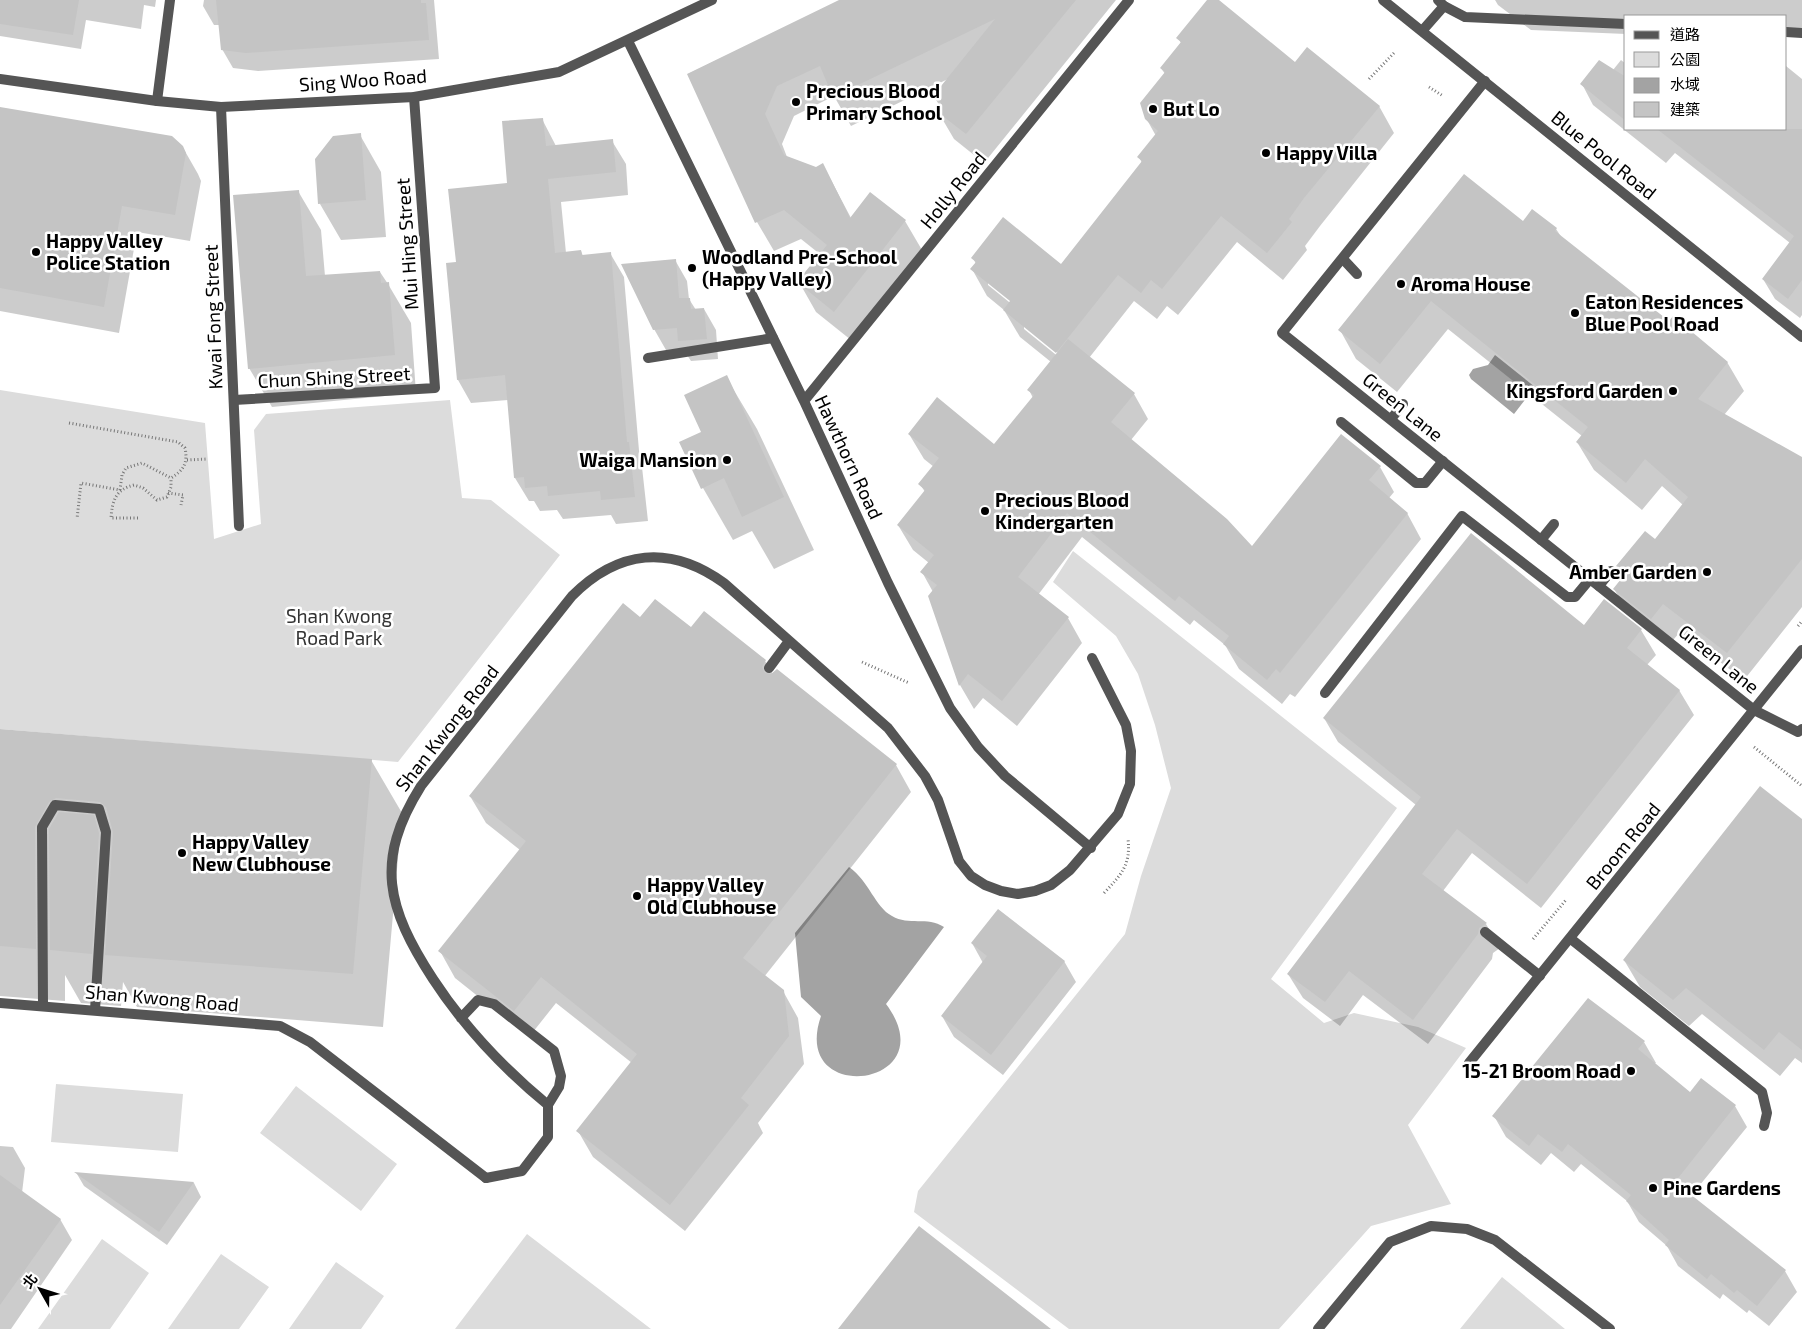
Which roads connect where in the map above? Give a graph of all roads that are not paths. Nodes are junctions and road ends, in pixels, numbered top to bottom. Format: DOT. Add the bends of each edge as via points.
graph roads {
  1 [pos="170,0"];
  2 [pos="712,0"];
  3 [pos="1129,0"];
  4 [pos="1383,0"];
  5 [pos="1441,3"];
  6 [pos="1624,24"];
  7 [pos="1422,31"];
  8 [pos="1787,32"];
  9 [pos="1802,33"];
  10 [pos="628,41"];
  11 [pos="0,79"];
  12 [pos="1486,81"];
  13 [pos="414,96"];
  14 [pos="157,101"];
  15 [pos="221,107"];
  16 [pos="1343,258"];
  17 [pos="1357,274"];
  18 [pos="773,338"];
  19 [pos="1802,338"];
  20 [pos="648,358"];
  21 [pos="435,388"];
  22 [pos="234,400"];
  23 [pos="804,401"];
  24 [pos="1403,404"];
  25 [pos="1391,419"];
  26 [pos="1341,422"];
  27 [pos="1443,461"];
  28 [pos="1554,524"];
  29 [pos="238,526"];
  30 [pos="1541,540"];
  31 [pos="1611,571"];
  32 [pos="1590,578"];
  33 [pos="1599,586"];
  34 [pos="789,641"];
  35 [pos="1802,650"];
  36 [pos="1092,658"];
  37 [pos="769,668"];
  38 [pos="1325,693"];
  39 [pos="1754,710"];
  40 [pos="1802,729"];
  41 [pos="1091,848"];
  42 [pos="1485,932"];
  43 [pos="1571,938"];
  44 [pos="1540,976"];
  45 [pos="0,1003"];
  46 [pos="43,1006"];
  47 [pos="95,1010"];
  48 [pos="461,1018"];
  49 [pos="1469,1063"];
  50 [pos="548,1105"];
  51 [pos="1764,1126"];
  52 [pos="1318,1329"];
  53 [pos="1610,1329"];
  1 -- 14 [label="street"];
  2 -- 10 [label="street, Sing Woo Road"];
  3 -- 23 [label="street, Holly Road"];
  4 -- 7 [label="street, Blue Pool Road"];
  5 -- 6 [label="street" via="1465,16"];
  5 -- 7 [label="street"];
  7 -- 12 [label="street, Blue Pool Road"];
  8 -- 9 [label="street"];
  10 -- 13 [label="street, Sing Woo Road" via="559,72"];
  10 -- 18 [label="street, Hawthorn Road"];
  11 -- 14 [label="street, Sing Woo Road"];
  12 -- 16 [label="street, Green Lane"];
  12 -- 19 [label="street, Blue Pool Road"];
  13 -- 15 [label="street, Sing Woo Road"];
  13 -- 21 [label="street, Mui Hing Street"];
  14 -- 15 [label="street, Sing Woo Road"];
  15 -- 22 [label="street, Kwai Fong Street"];
  16 -- 17 [label="street"];
  16 -- 25 [label="street, Green Lane" via="1282,333"];
  18 -- 20 [label="street"];
  18 -- 23 [label="street, Hawthorn Road"];
  21 -- 22 [label="street, Chun Shing Street"];
  22 -- 29 [label="street, Kwai Fong Street"];
  23 -- 41 [label="street, Hawthorn Road" via="950,708 978,747 1005,776"];
  24 -- 25 [label="street"];
  25 -- 27 [label="street, Green Lane"];
  26 -- 27 [label="street" via="1416,483 1425,483"];
  27 -- 30 [label="street, Green Lane"];
  28 -- 30 [label="street"];
  30 -- 32 [label="street, Green Lane"];
  31 -- 33 [label="street"];
  32 -- 33 [label="street, Green Lane"];
  32 -- 38 [label="street" via="1575,597 1567,597 1462,516"];
  33 -- 39 [label="street, Green Lane"];
  34 -- 37 [label="street"];
  34 -- 41 [label="street, Shan Kwong Road" via="888,728 908,751 938,800 959,862 971,876 985,885 1018,894 1035,891 1051,885"];
  34 -- 48 [label="street, Shan Kwong Road" via="724,583 687,562 646,557 625,561 605,569 572,596 422,786 398,831 392,881 399,918 411,945"];
  35 -- 39 [label="street, Broom Road"];
  36 -- 41 [label="street, Shan Kwong Road" via="1126,725 1131,751 1130,784 1118,814"];
  39 -- 40 [label="street, Green Lane" via="1798,732"];
  39 -- 43 [label="street, Broom Road"];
  42 -- 44 [label="street"];
  43 -- 44 [label="street, Broom Road"];
  43 -- 51 [label="street" via="1762,1092 1767,1113"];
  44 -- 49 [label="street, Broom Road"];
  45 -- 46 [label="street, Shan Kwong Road"];
  46 -- 47 [label="street, Shan Kwong Road"];
  46 -- 47 [label="street" via="42,827 55,805 99,809 106,832"];
  47 -- 50 [label="street, Shan Kwong Road" via="280,1026 296,1033 486,1178 522,1171 548,1137"];
  48 -- 50 [label="street, Shan Kwong Road" via="512,1075"];
  48 -- 50 [label="street" via="478,1000 494,1004 554,1051 561,1076 559,1087"];
  52 -- 53 [label="street" via="1390,1242 1431,1226 1467,1229 1494,1240"];
}
